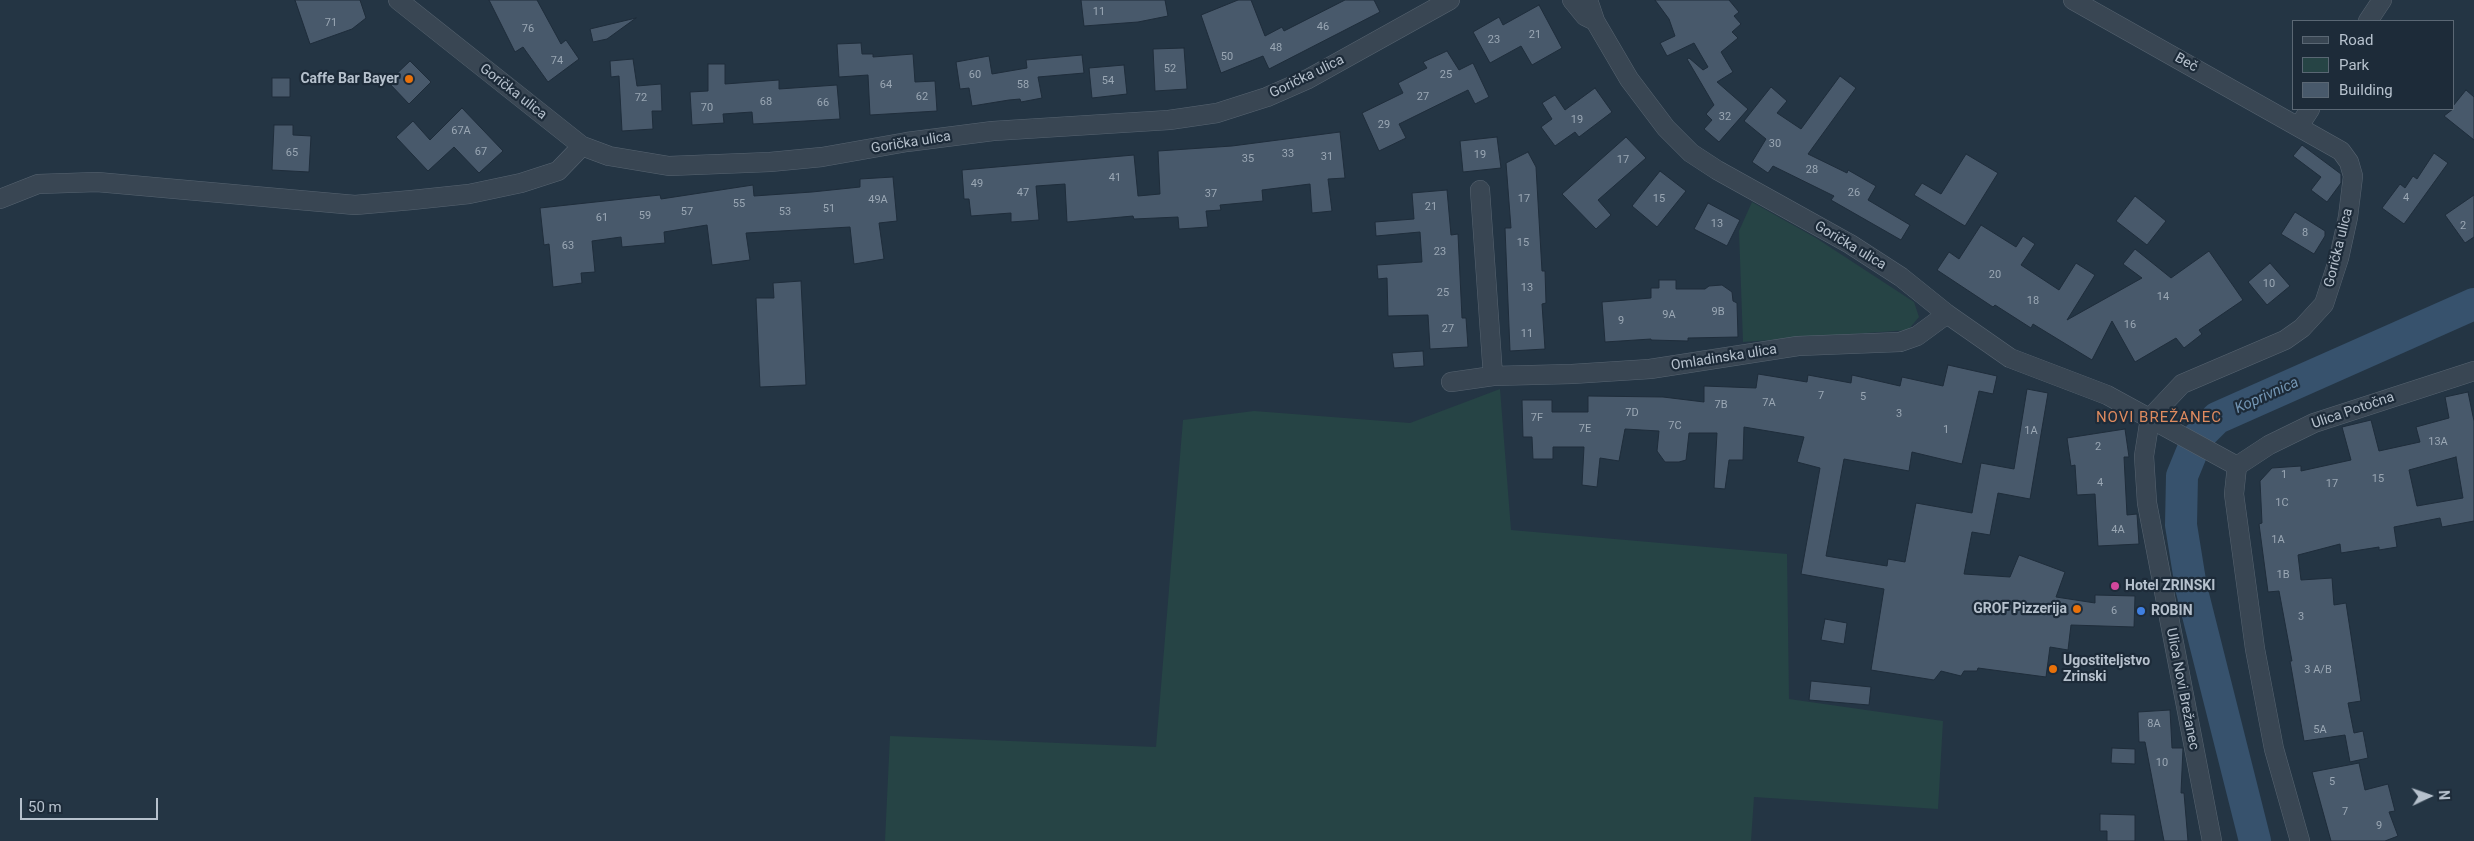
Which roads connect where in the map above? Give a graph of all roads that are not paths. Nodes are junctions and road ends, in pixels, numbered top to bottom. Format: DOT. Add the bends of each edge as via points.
graph roads {
  1 [pos="398,0"];
  2 [pos="1450,0"];
  3 [pos="1572,0"];
  4 [pos="1588,0"];
  5 [pos="2073,0"];
  6 [pos="2382,0"];
  7 [pos="2369,20"];
  8 [pos="1595,21"];
  9 [pos="2309,110"];
  10 [pos="2299,126"];
  11 [pos="582,146"];
  12 [pos="1480,190"];
  13 [pos="0,199"];
  14 [pos="1947,314"];
  15 [pos="2474,371"];
  16 [pos="1492,376"];
  17 [pos="1451,382"];
  18 [pos="2150,418"];
  19 [pos="2231,463"];
  20 [pos="2212,841"];
  21 [pos="2300,841"];
  1 -- 11 [label="street, Gorička ulica"];
  2 -- 11 [label="street, Gorička ulica" via="1308,79 1217,113 993,131 770,162 668,166 609,156"];
  3 -- 8 [label="street, Gorička ulica" via="1585,16"];
  4 -- 8 [label="street, Gorička ulica"];
  5 -- 10 [label="street, Beč"];
  6 -- 7 [label="street"];
  8 -- 14 [label="street, Gorička ulica" via="1648,104 1691,153 1901,276"];
  9 -- 10 [label="street"];
  10 -- 18 [label="street, Gorička ulica" via="2341,152 2349,162 2353,176 2339,258 2324,304 2302,328 2285,340 2182,384"];
  11 -- 13 [label="street" via="558,171 540,177 469,194 412,200 355,205 87,182 38,184"];
  12 -- 16 [label="street"];
  14 -- 16 [label="street, Omladinska ulica" via="1916,336 1900,342 1798,346 1650,369"];
  14 -- 18 [label="street, Gorička ulica" via="2010,358 2107,395"];
  15 -- 19 [label="street, Ulica Potočna" via="2314,423"];
  16 -- 17 [label="street, Omladinska ulica"];
  18 -- 19 [label="street, Gorička ulica"];
  18 -- 20 [label="street, Ulica Novi Brežanec" via="2144,456 2147,503"];
  19 -- 21 [label="street" via="2255,649 2274,749"];
}
